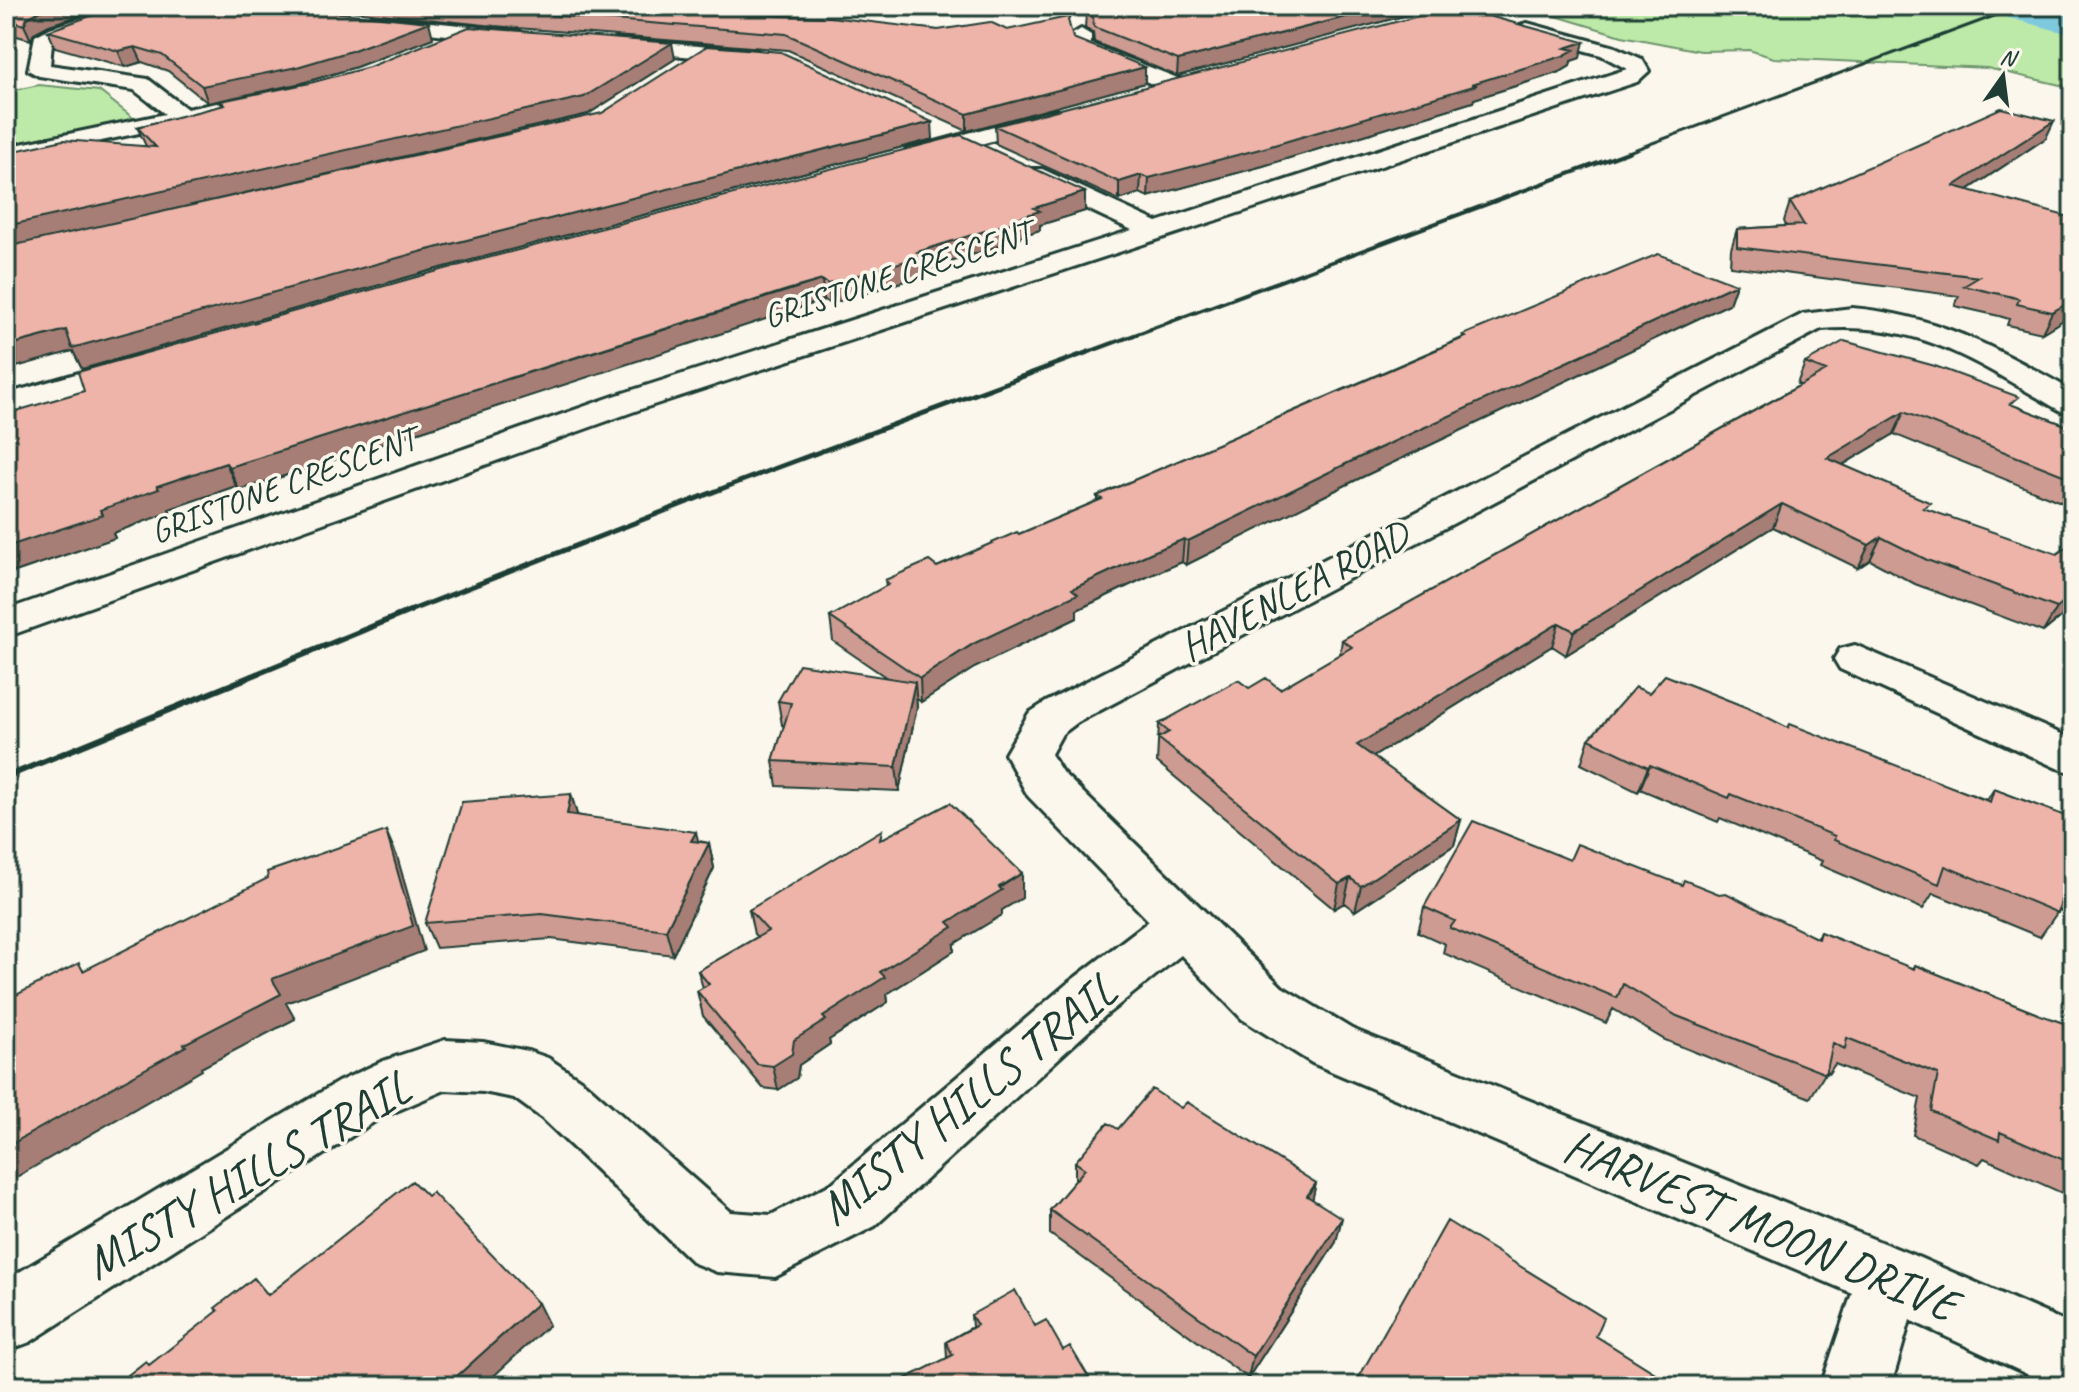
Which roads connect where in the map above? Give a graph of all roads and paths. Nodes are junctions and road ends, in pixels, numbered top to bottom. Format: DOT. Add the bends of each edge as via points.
graph roads {
  1 [pos="139,6"];
  2 [pos="346,19"];
  3 [pos="1496,21"];
  4 [pos="470,32"];
  5 [pos="1081,35"];
  6 [pos="540,39"];
  7 [pos="600,44"];
  8 [pos="432,48"];
  9 [pos="705,52"];
  10 [pos="773,58"];
  11 [pos="675,72"];
  12 [pos="1203,77"];
  13 [pos="1172,84"];
  14 [pos="1132,95"];
  15 [pos="245,104"];
  16 [pos="1072,112"];
  17 [pos="183,117"];
  18 [pos="937,129"];
  19 [pos="962,142"];
  20 [pos="6,154"];
  21 [pos="894,160"];
  22 [pos="1154,230"];
  23 [pos="156,361"];
  24 [pos="6,404"];
  25 [pos="2073,404"];
  26 [pos="6,624"];
  27 [pos="1855,659"];
  28 [pos="2073,757"];
  29 [pos="1184,923"];
  30 [pos="1447,1094"];
  31 [pos="1890,1277"];
  32 [pos="6,1318"];
  33 [pos="2073,1360"];
  34 [pos="1856,1386"];
  1 -- 17 [label="street" via="42,40 39,70 140,84"];
  2 -- 4 [label="street"];
  3 -- 22 [label="street, GRISTONE CRESCENT" via="1608,51 1630,60 1638,71"];
  4 -- 6 [label="street"];
  4 -- 8 [label="street"];
  5 -- 13 [label="street" via="1081,47"];
  7 -- 9 [label="street"];
  9 -- 10 [label="street"];
  9 -- 11 [label="street"];
  12 -- 13 [label="street"];
  13 -- 14 [label="street"];
  15 -- 17 [label="street"];
  16 -- 19 [label="street"];
  17 -- 20 [label="street"];
  18 -- 19 [label="street"];
  19 -- 21 [label="street"];
  19 -- 22 [label="street"];
  22 -- 26 [label="street, GRISTONE CRESCENT" via="626,403"];
  23 -- 24 [label="street"];
  25 -- 29 [label="street, HAVENLEA ROAD" via="1944,334 1878,316 1814,320 1062,712 1045,724 1028,754 1045,784"];
  27 -- 28 [label="street"];
  29 -- 30 [label="street, HAVENLEA ROAD" via="1262,1003 1293,1024"];
  29 -- 32 [label="street, MISTY HILLS TRAIL" via="1087,999 853,1205 775,1246 717,1241 564,1101 528,1076 445,1065 359,1100"];
  30 -- 31 [label="street, HARVEST MOON DRIVE"];
  31 -- 33 [label="street, HARVEST MOON DRIVE"];
  31 -- 34 [label="street"];
}
